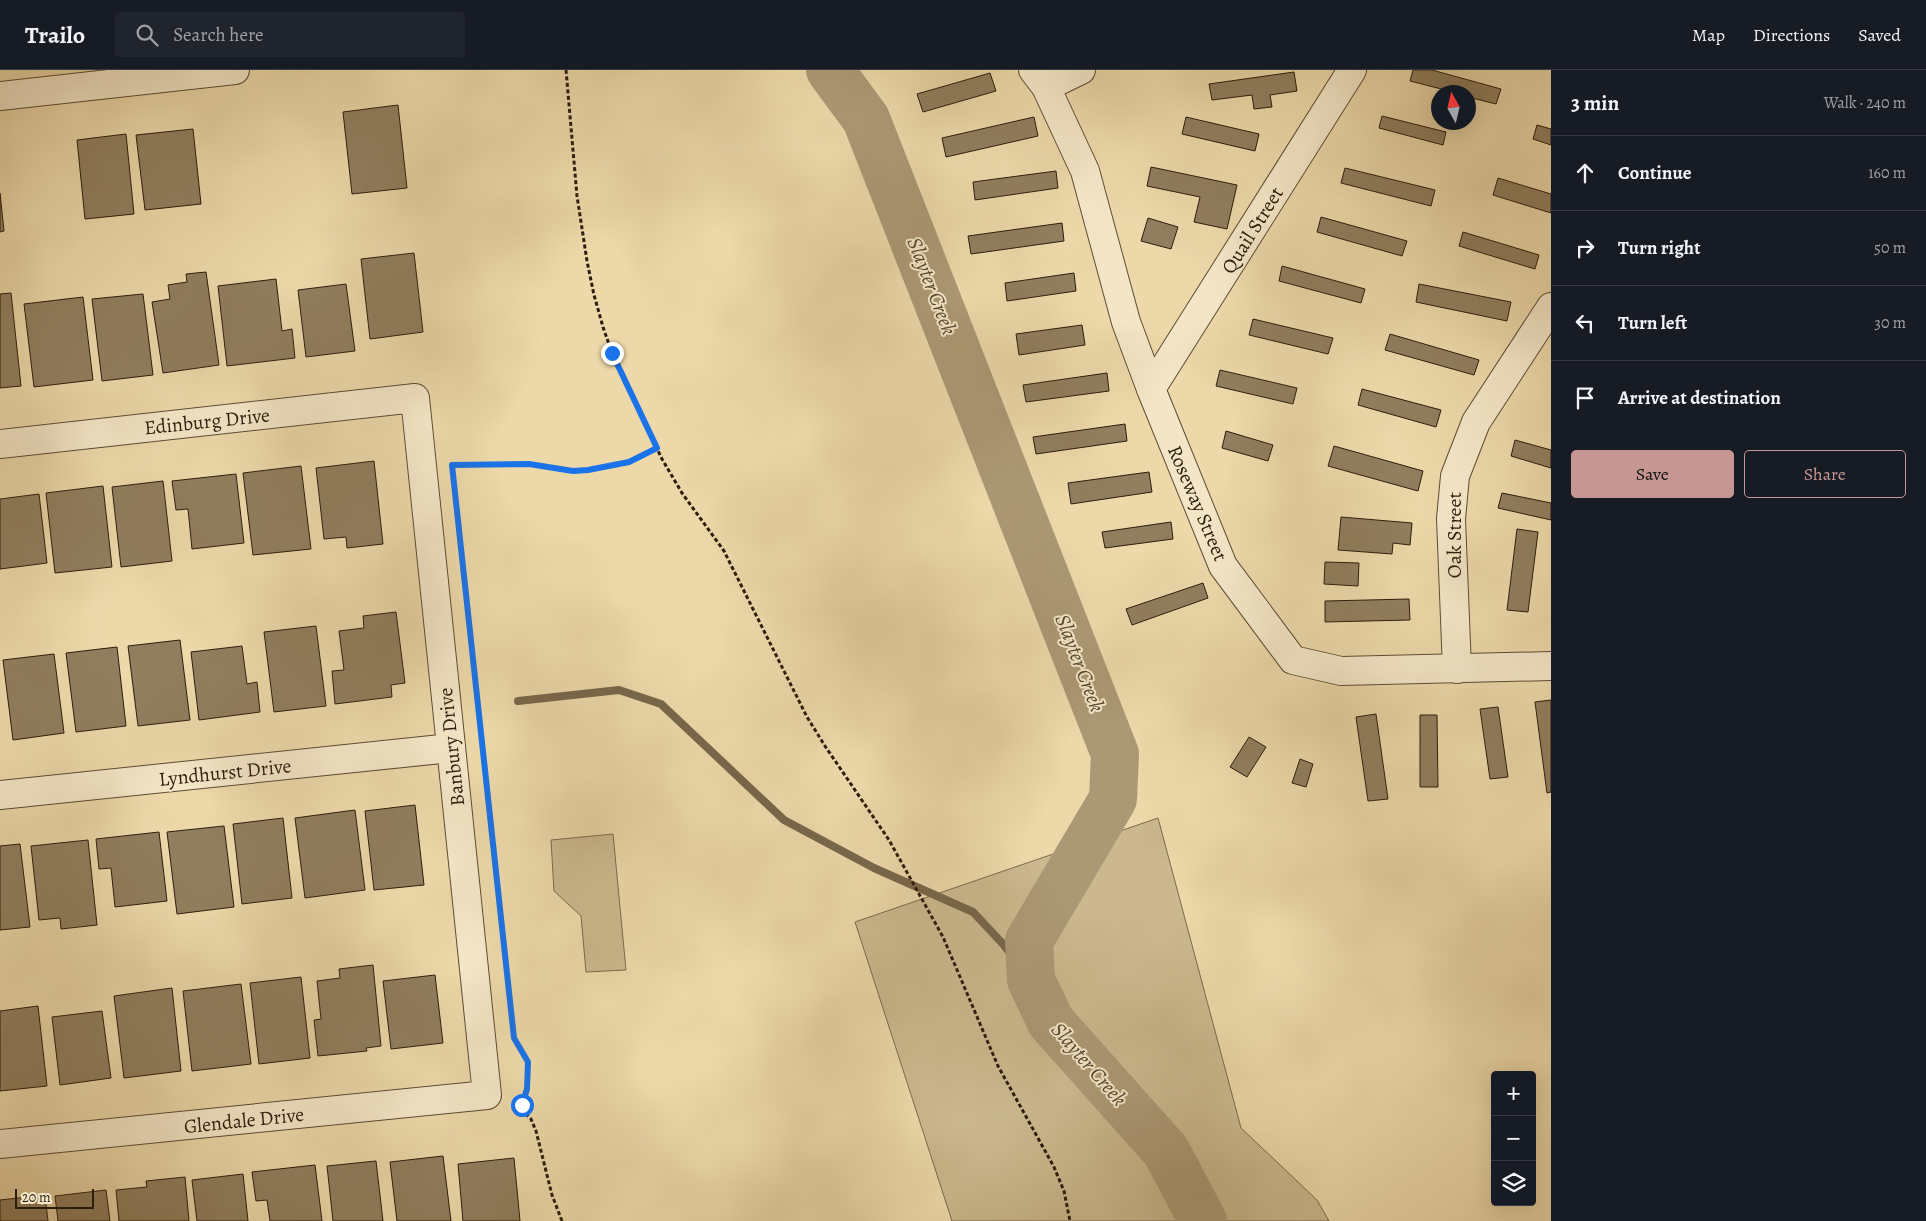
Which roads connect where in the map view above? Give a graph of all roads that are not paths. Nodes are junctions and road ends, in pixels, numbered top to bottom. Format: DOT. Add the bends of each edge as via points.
graph roads {
  1 [pos="235,70"];
  2 [pos="1081,70"];
  3 [pos="1352,70"];
  4 [pos="1040,78"];
  5 [pos="0,96"];
  6 [pos="1551,307"];
  7 [pos="1151,390"];
  8 [pos="415,398"];
  9 [pos="0,444"];
  10 [pos="1551,666"];
  11 [pos="1457,669"];
  12 [pos="451,748"];
  13 [pos="0,795"];
  14 [pos="487,1095"];
  15 [pos="0,1144"];
  1 -- 5 [label="street"];
  2 -- 4 [label="street, Roseway Street"];
  3 -- 7 [label="street, Quail Street"];
  4 -- 7 [label="street, Roseway Street" via="1085,172 1126,322"];
  6 -- 11 [label="street, Oak Street" via="1476,422 1455,476 1451,519"];
  7 -- 11 [label="street, Roseway Street" via="1223,566 1293,660 1341,671"];
  8 -- 9 [label="street, Edinburg Drive"];
  8 -- 12 [label="street, Banbury Drive"];
  10 -- 11 [label="street, Roseway Street"];
  12 -- 13 [label="street, Lyndhurst Drive"];
  12 -- 14 [label="street, Banbury Drive"];
  14 -- 15 [label="street, Glendale Drive"];
}
